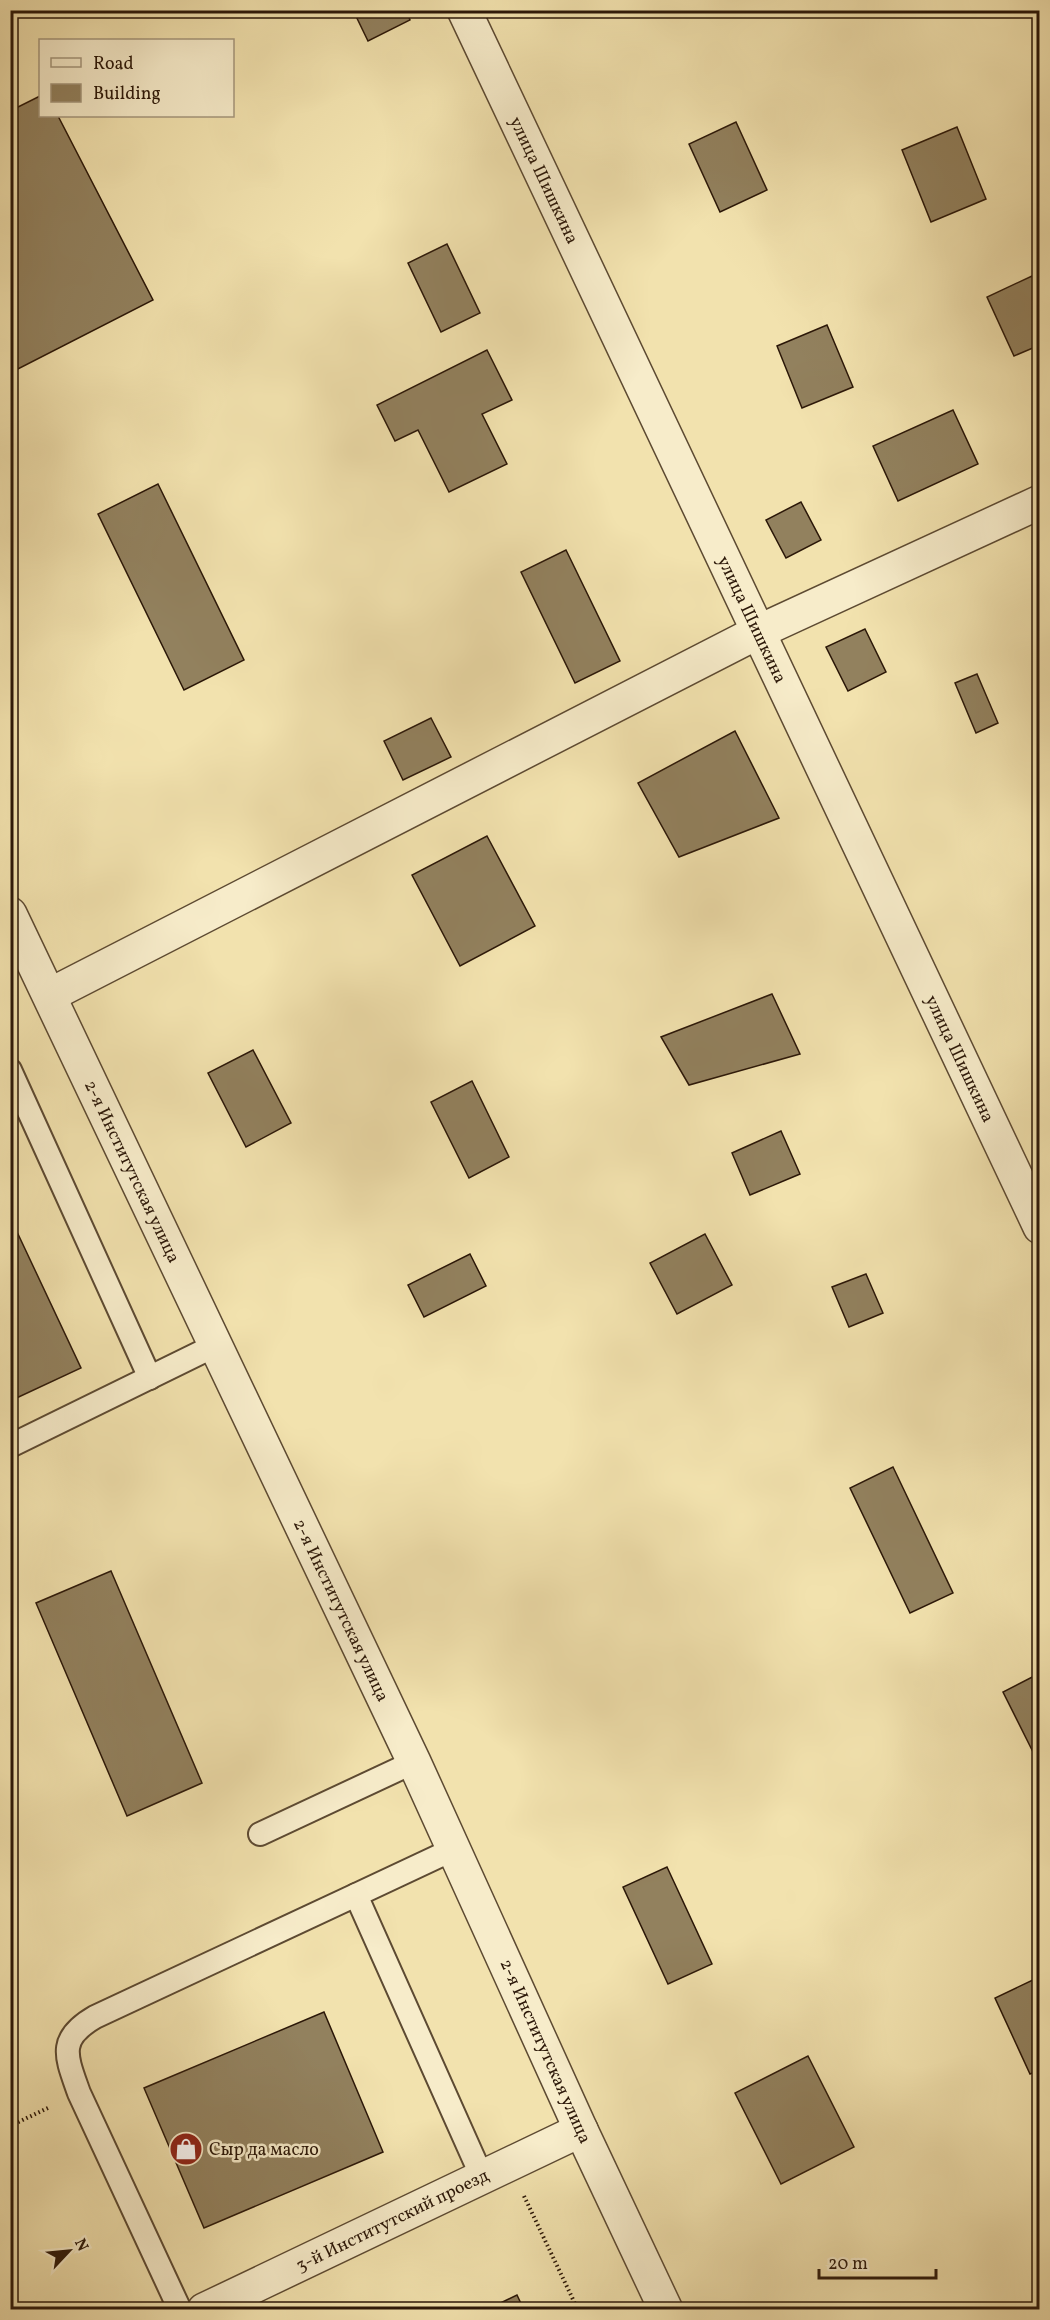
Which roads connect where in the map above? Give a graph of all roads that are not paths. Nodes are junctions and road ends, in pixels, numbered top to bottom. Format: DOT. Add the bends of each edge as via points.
graph roads {
  1 [pos="464,10"];
  2 [pos="1040,502"];
  3 [pos="758,632"];
  4 [pos="10,914"];
  5 [pos="50,995"];
  6 [pos="10,1070"];
  7 [pos="1040,1227"];
  8 [pos="216,1345"];
  9 [pos="150,1378"];
  10 [pos="10,1446"];
  11 [pos="414,1762"];
  12 [pos="260,1834"];
  13 [pos="454,1849"];
  14 [pos="356,1895"];
  15 [pos="581,2130"];
  16 [pos="495,2170"];
  17 [pos="180,2310"];
  18 [pos="204,2310"];
  19 [pos="666,2310"];
  1 -- 3 [label="street, улица Шишкина"];
  2 -- 3 [label="street"];
  3 -- 5 [label="street"];
  3 -- 7 [label="street, улица Шишкина"];
  4 -- 5 [label="street, 2-я Институтская улица"];
  5 -- 8 [label="street, 2-я Институтская улица"];
  6 -- 9 [label="lane"];
  8 -- 9 [label="lane"];
  8 -- 11 [label="street, 2-я Институтская улица"];
  9 -- 10 [label="lane"];
  11 -- 12 [label="lane"];
  11 -- 13 [label="street, 2-я Институтская улица"];
  13 -- 14 [label="lane"];
  13 -- 15 [label="street, 2-я Институтская улица"];
  14 -- 16 [label="lane"];
  14 -- 17 [label="lane" via="95,2017 70,2038 68,2060 78,2092"];
  15 -- 16 [label="street, 3-й Институтский проезд"];
  15 -- 19 [label="street, 2-я Институтская улица"];
  16 -- 18 [label="street, 3-й Институтский проезд"];
}
